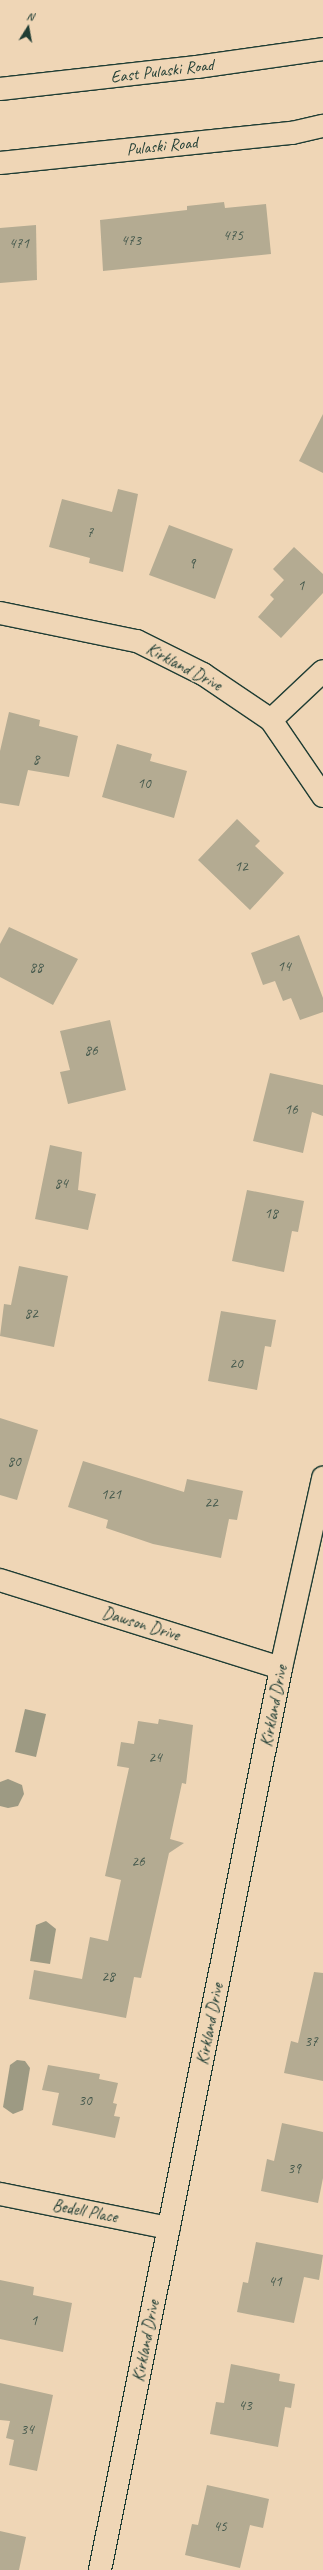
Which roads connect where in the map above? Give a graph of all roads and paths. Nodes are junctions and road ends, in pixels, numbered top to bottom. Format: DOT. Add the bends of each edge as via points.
graph roads {
  1 [pos="323,49"];
  2 [pos="0,89"];
  3 [pos="323,126"];
  4 [pos="0,163"];
  5 [pos="0,613"];
  6 [pos="323,671"];
  7 [pos="271,720"];
  8 [pos="323,796"];
  9 [pos="323,1478"];
  10 [pos="0,1580"];
  11 [pos="281,1668"];
  12 [pos="0,2194"];
  13 [pos="169,2228"];
  14 [pos="100,2570"];
  1 -- 2 [label="street, East Pulaski Road" via="197,67"];
  3 -- 4 [label="street, Pulaski Road" via="292,133"];
  5 -- 7 [label="street, Kirkland Drive" via="137,641 203,674"];
  6 -- 7 [label="street"];
  7 -- 8 [label="street, Kirkland Drive"];
  9 -- 11 [label="street, Kirkland Drive"];
  10 -- 11 [label="street, Dawson Drive"];
  11 -- 13 [label="street, Kirkland Drive"];
  12 -- 13 [label="street, Bedell Place"];
  13 -- 14 [label="street, Kirkland Drive"];
}
